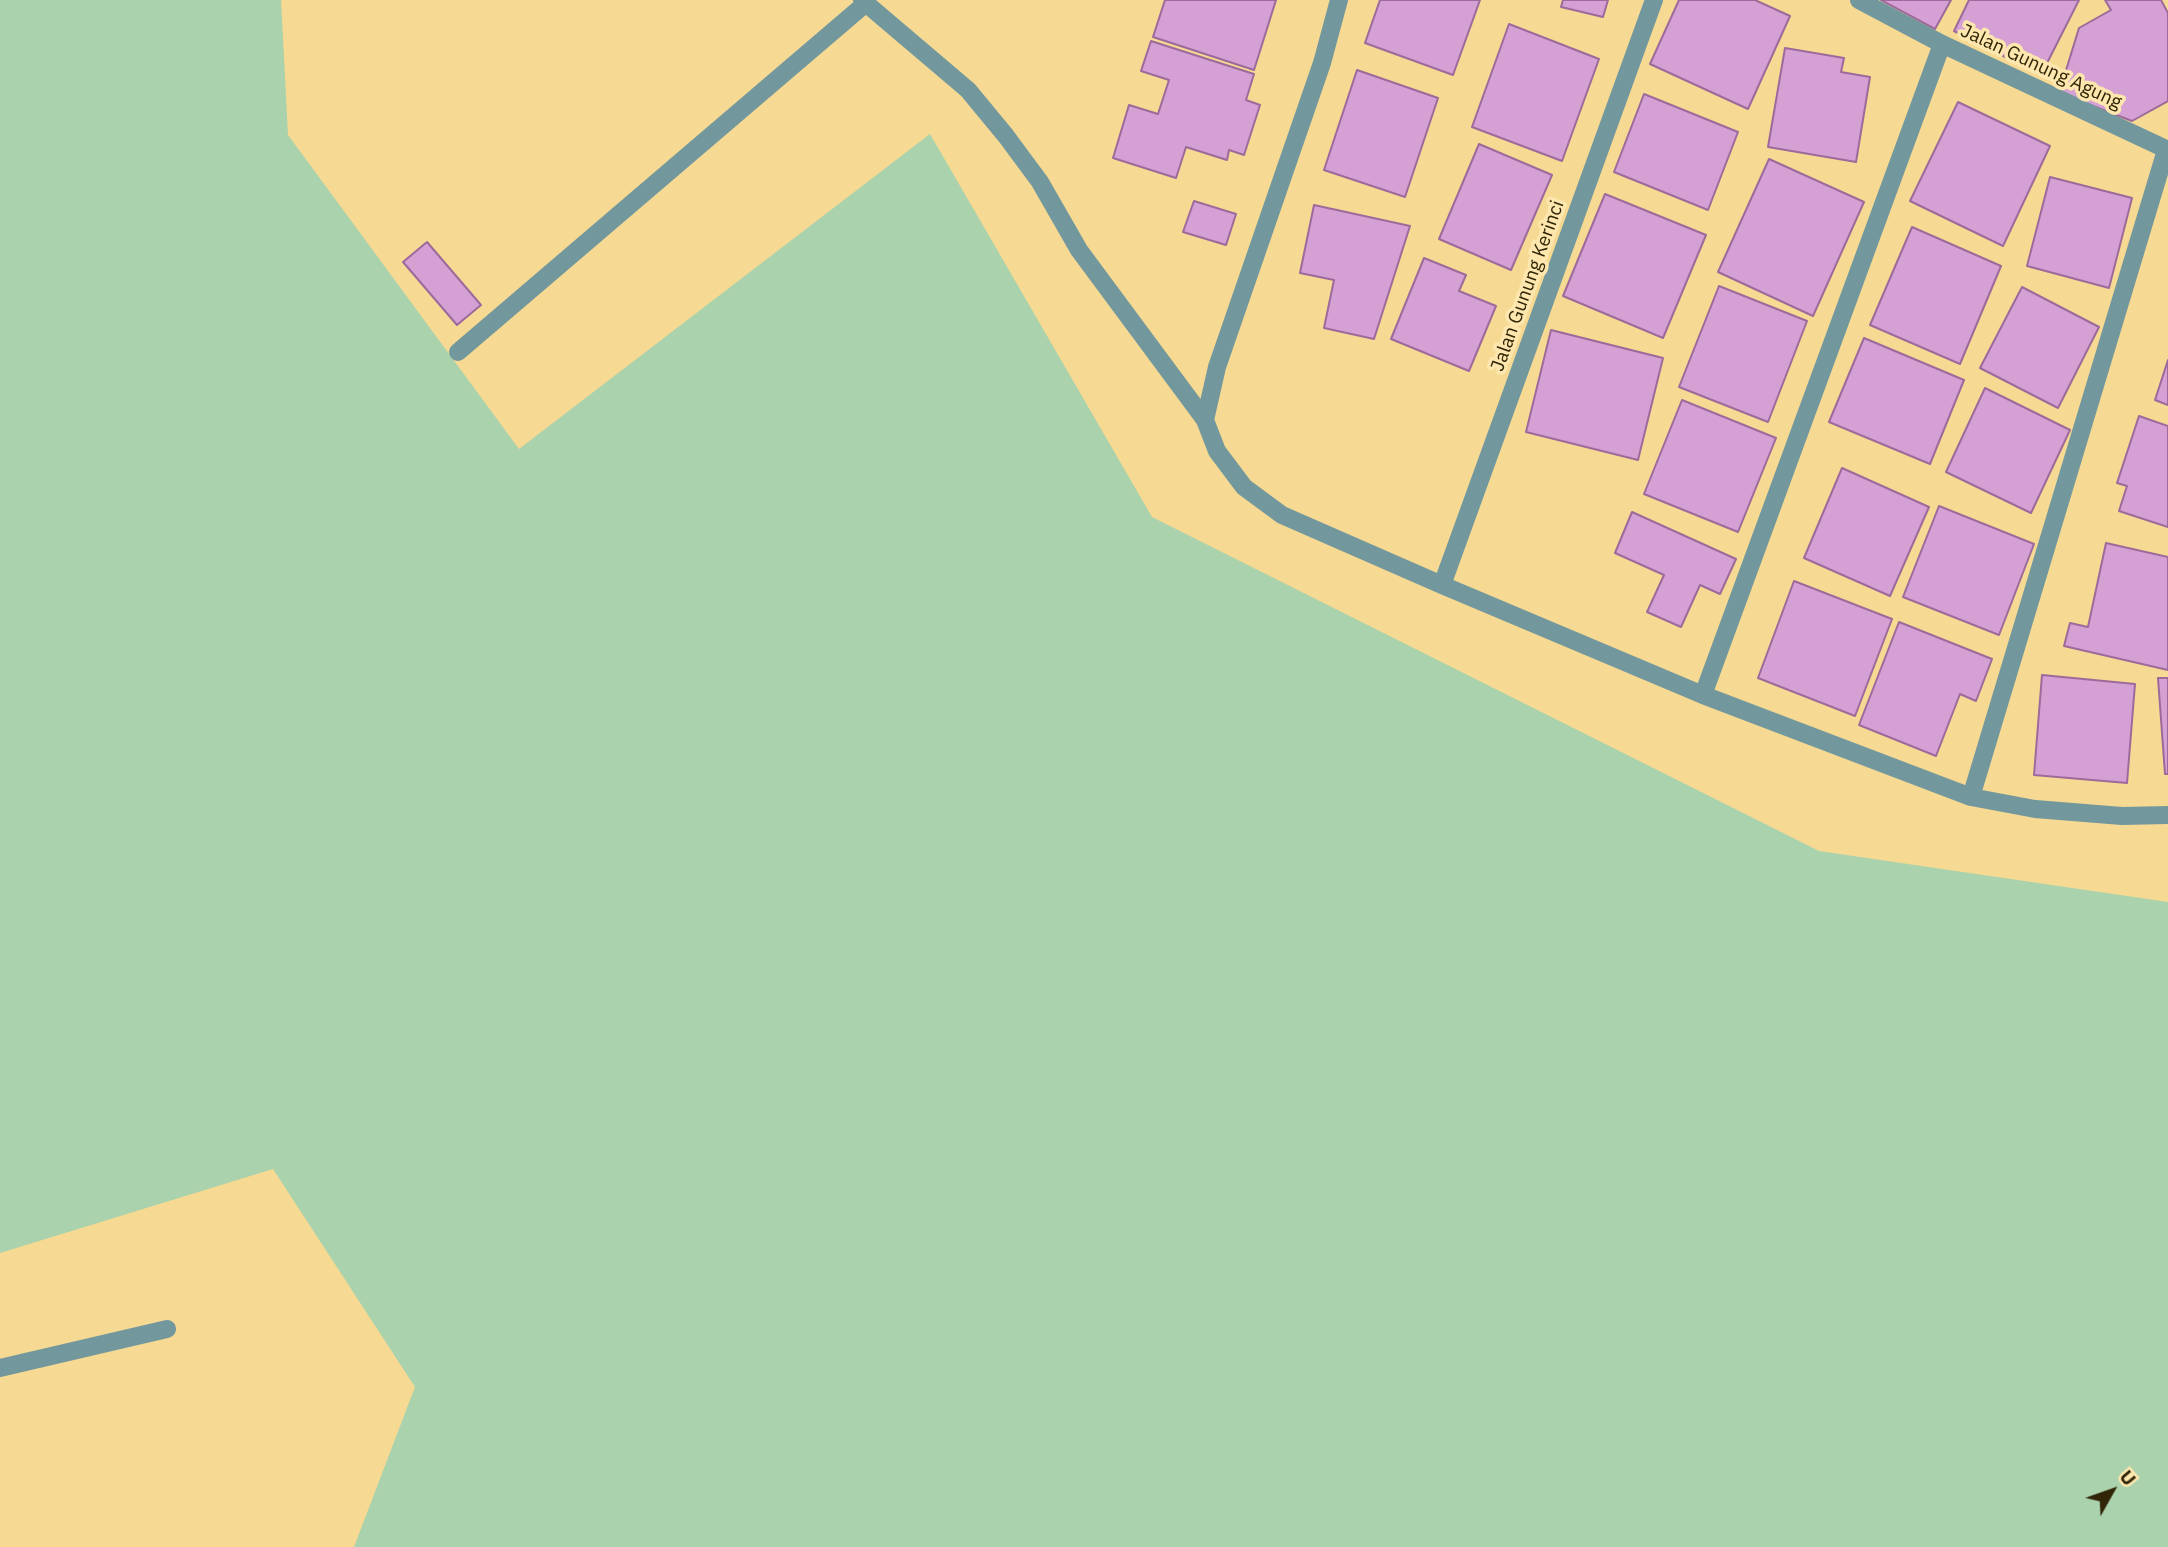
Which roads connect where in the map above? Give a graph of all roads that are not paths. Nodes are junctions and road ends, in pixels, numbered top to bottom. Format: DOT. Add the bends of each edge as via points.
graph roads {
  1 [pos="1339,0"];
  2 [pos="1654,0"];
  3 [pos="1859,0"];
  4 [pos="864,2"];
  5 [pos="1942,44"];
  6 [pos="2167,150"];
  7 [pos="458,352"];
  8 [pos="1205,420"];
  9 [pos="1442,585"];
  10 [pos="1703,695"];
  11 [pos="1971,797"];
  12 [pos="2168,815"];
  13 [pos="167,1329"];
  14 [pos="0,1367"];
  1 -- 8 [label="street" via="1322,63 1217,367"];
  2 -- 9 [label="street, Jalan Gunung Kerinci"];
  3 -- 5 [label="street, Jalan Gunung Agung"];
  4 -- 7 [label="street"];
  4 -- 8 [label="street" via="968,90 1040,183 1079,250"];
  5 -- 6 [label="street, Jalan Gunung Agung"];
  5 -- 10 [label="street"];
  6 -- 11 [label="street"];
  8 -- 9 [label="street" via="1217,451 1244,487 1282,515"];
  9 -- 10 [label="street"];
  10 -- 11 [label="street"];
  11 -- 12 [label="street" via="2035,809"];
  13 -- 14 [label="street"];
}
